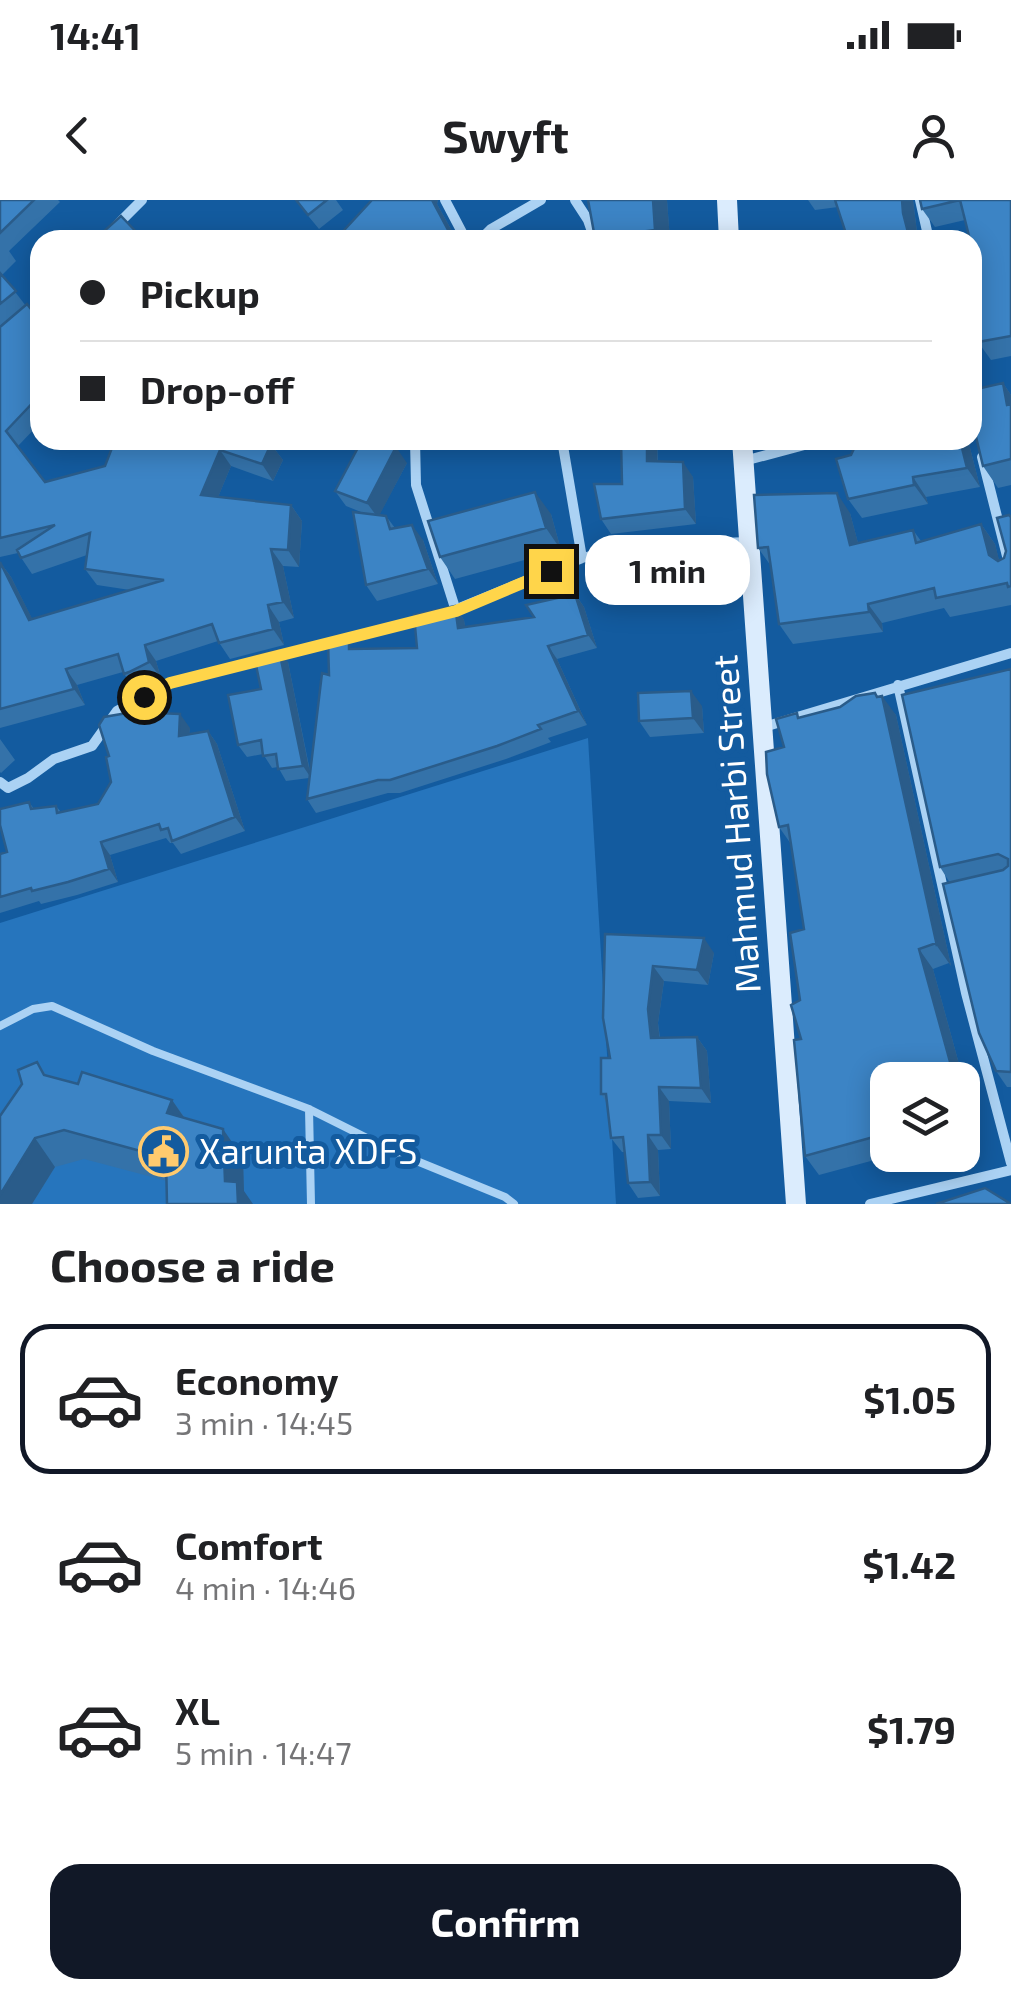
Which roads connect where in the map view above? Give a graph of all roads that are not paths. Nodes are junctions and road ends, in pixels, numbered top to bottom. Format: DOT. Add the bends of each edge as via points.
graph roads {
  1 [pos="142,200"];
  2 [pos="445,200"];
  3 [pos="542,200"];
  4 [pos="576,200"];
  5 [pos="727,200"];
  6 [pos="920,200"];
  7 [pos="112,230"];
  8 [pos="461,230"];
  9 [pos="490,230"];
  10 [pos="592,230"];
  11 [pos="729,230"];
  12 [pos="928,230"];
  13 [pos="414,450"];
  14 [pos="564,450"];
  15 [pos="980,450"];
  16 [pos="743,451"];
  17 [pos="750,542"];
  18 [pos="582,558"];
  19 [pos="1011,572"];
  20 [pos="456,611"];
  21 [pos="1011,653"];
  22 [pos="898,685"];
  23 [pos="764,727"];
  24 [pos="0,782"];
  25 [pos="960,890"];
  26 [pos="943,894"];
  27 [pos="0,1026"];
  28 [pos="309,1109"];
  29 [pos="1011,1166"];
  30 [pos="311,1204"];
  31 [pos="514,1204"];
  32 [pos="796,1204"];
  33 [pos="870,1204"];
  1 -- 7 [label="street"];
  2 -- 8 [label="street"];
  3 -- 9 [label="street"];
  4 -- 10 [label="street"];
  5 -- 11 [label="street"];
  6 -- 12 [label="street"];
  13 -- 20 [label="street" via="416,485"];
  14 -- 18 [label="street"];
  15 -- 19 [label="street"];
  16 -- 17 [label="street, Mahmud Harbi Street"];
  17 -- 18 [label="street" via="632,546"];
  17 -- 23 [label="street, Mahmud Harbi Street"];
  18 -- 20 [label="street"];
  20 -- 24 [label="street" via="170,683 117,712 92,746 54,759 8,788"];
  21 -- 22 [label="street"];
  22 -- 23 [label="street"];
  22 -- 26 [label="street"];
  23 -- 32 [label="street, Mahmud Harbi Street"];
  25 -- 26 [label="street"];
  26 -- 29 [label="street"];
  27 -- 28 [label="lane" via="52,1006"];
  28 -- 30 [label="lane"];
  28 -- 31 [label="lane"];
  29 -- 33 [label="street"];
}
